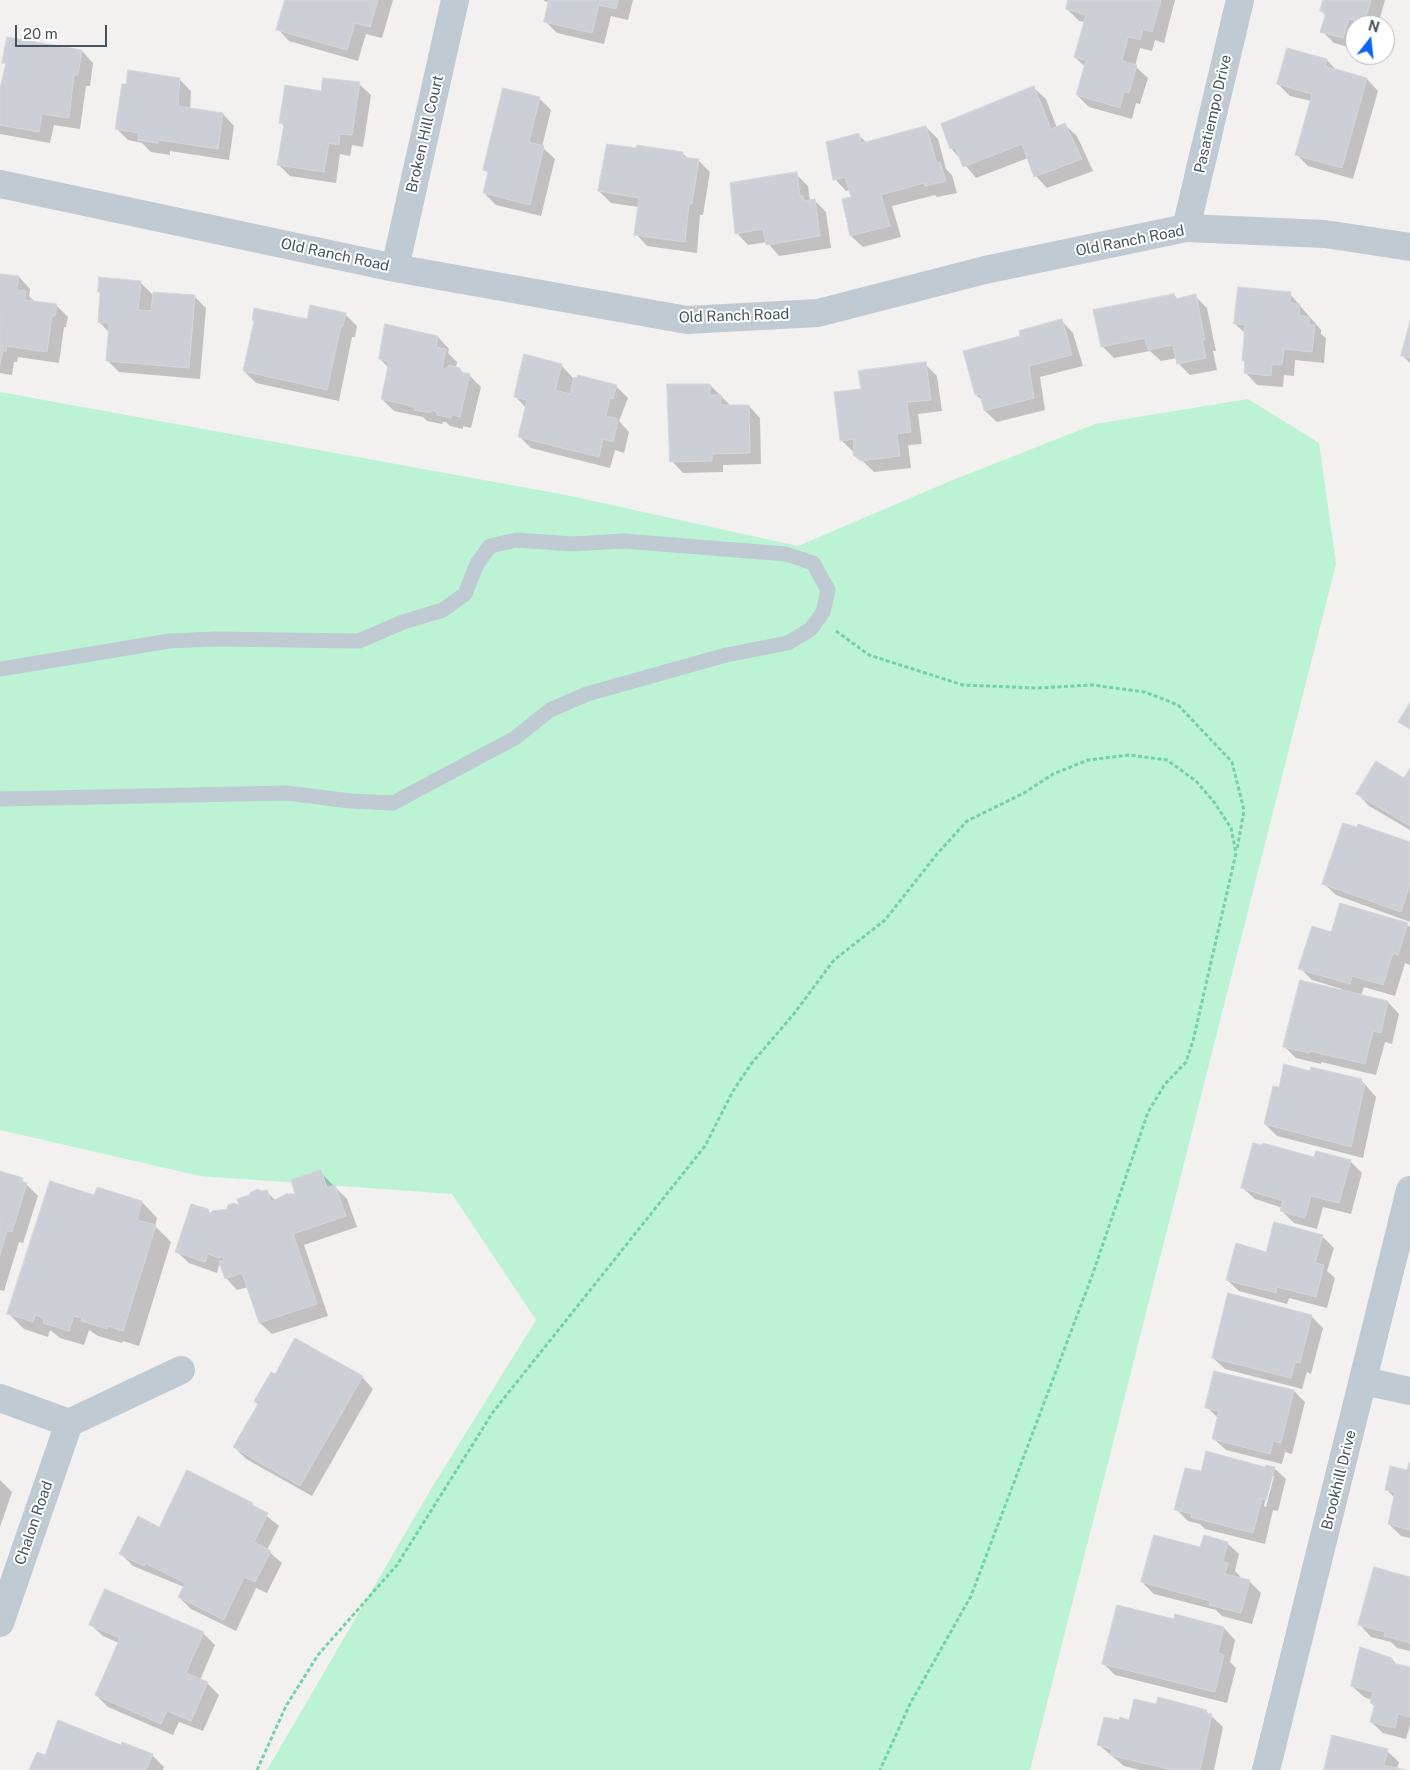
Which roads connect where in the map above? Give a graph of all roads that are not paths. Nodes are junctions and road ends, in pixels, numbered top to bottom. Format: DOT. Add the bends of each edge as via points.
graph roads {
  1 [pos="455,0"];
  2 [pos="1240,0"];
  3 [pos="0,184"];
  4 [pos="1186,228"];
  5 [pos="1410,247"];
  6 [pos="395,268"];
  7 [pos="0,669"];
  8 [pos="0,799"];
  9 [pos="1410,1190"];
  10 [pos="181,1370"];
  11 [pos="1364,1381"];
  12 [pos="1410,1391"];
  13 [pos="0,1398"];
  14 [pos="69,1424"];
  15 [pos="0,1623"];
  16 [pos="1266,1770"];
  1 -- 6 [label="street, Broken Hill Court"];
  2 -- 4 [label="street, Pasatiempo Drive"];
  3 -- 6 [label="street, Old Ranch Road"];
  4 -- 5 [label="street, Old Ranch Road" via="1325,234"];
  4 -- 6 [label="street, Old Ranch Road" via="985,270 818,313 687,320"];
  7 -- 8 [label="lane" via="169,640 359,641 403,622 443,610 465,594 477,564 490,546 516,540 573,544 624,541 786,554 813,563 828,590 823,612 811,629 788,643 726,655 587,694 550,710 515,738 393,803 287,793"];
  9 -- 11 [label="street, Brookhill Drive"];
  10 -- 14 [label="street"];
  11 -- 12 [label="street"];
  11 -- 16 [label="street, Brookhill Drive"];
  13 -- 14 [label="street"];
  14 -- 15 [label="street, Chalon Road"];
}
